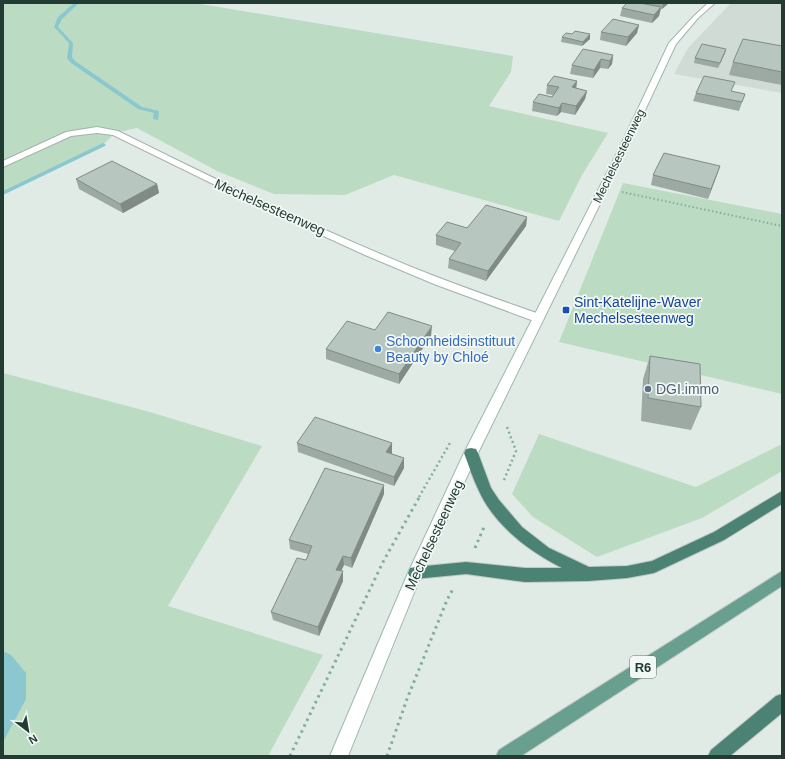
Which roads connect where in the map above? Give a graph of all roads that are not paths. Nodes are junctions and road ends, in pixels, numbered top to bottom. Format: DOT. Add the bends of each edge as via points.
graph roads {
  1 [pos="712,3"];
  2 [pos="3,164"];
  3 [pos="538,318"];
  4 [pos="471,453"];
  5 [pos="782,497"];
  6 [pos="415,573"];
  7 [pos="588,574"];
  8 [pos="782,578"];
  9 [pos="782,702"];
  10 [pos="339,756"];
  11 [pos="505,756"];
  12 [pos="717,756"];
  1 -- 3 [label="main road, Mechelsesteenweg" via="673,43"];
  2 -- 3 [label="main road, Mechelsesteenweg" via="69,134 97,130 115,133 368,252"];
  3 -- 4 [label="main road, Mechelsesteenweg"];
  4 -- 6 [label="main road, Mechelsesteenweg"];
  4 -- 7 [label="highway" via="485,490 517,531 544,552"];
  5 -- 7 [label="highway" via="719,536 654,567 627,572"];
  6 -- 7 [label="highway" via="466,568 525,575"];
  6 -- 10 [label="main road, Mechelsesteenweg"];
  8 -- 11 [label="main road, R6"];
  9 -- 12 [label="highway"];
}
